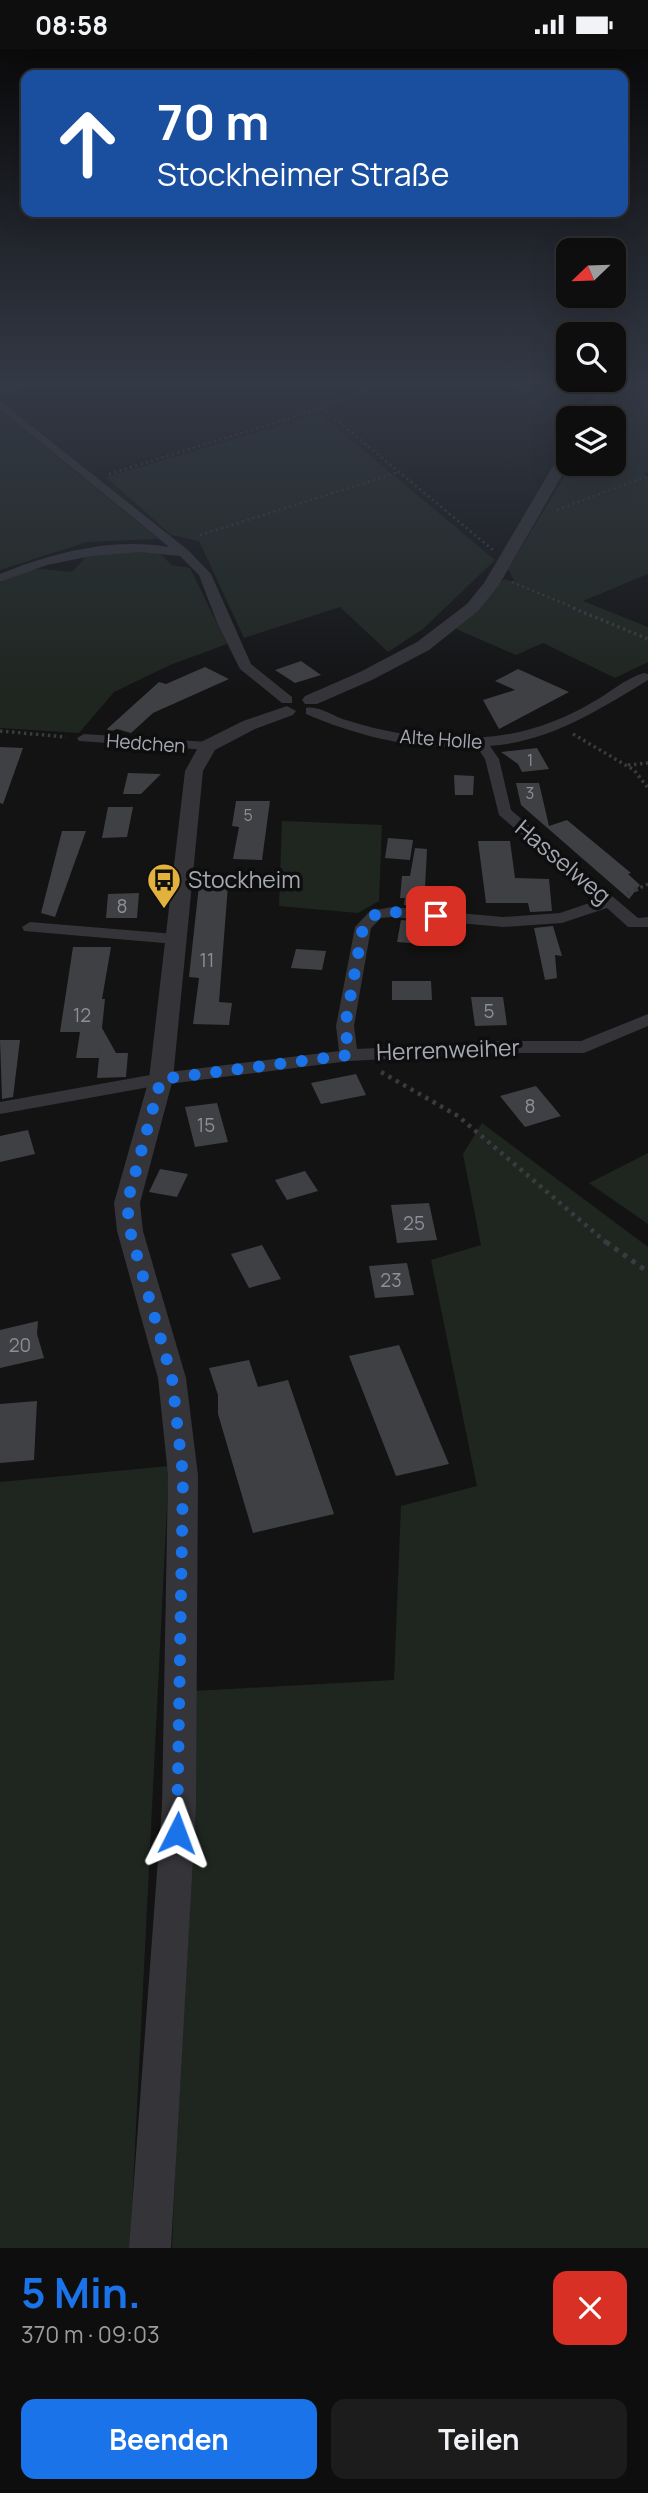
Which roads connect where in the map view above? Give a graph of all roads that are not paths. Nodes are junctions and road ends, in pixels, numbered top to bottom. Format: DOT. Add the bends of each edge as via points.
graph roads {
  1 [pos="104,488"];
  2 [pos="547,488"];
  3 [pos="185,554"];
  4 [pos="0,578"];
  5 [pos="644,677"];
  6 [pos="287,705"];
  7 [pos="311,705"];
  8 [pos="84,738"];
  9 [pos="482,744"];
  10 [pos="208,746"];
  11 [pos="609,902"];
  12 [pos="648,922"];
  13 [pos="30,927"];
  14 [pos="175,939"];
  15 [pos="648,1019"];
  16 [pos="349,1055"];
  17 [pos="161,1079"];
  18 [pos="0,1108"];
  19 [pos="150,2248"];
  1 -- 3 [label="street"];
  2 -- 7 [label="street" via="482,600 445,632"];
  3 -- 4 [label="street" via="167,549 87,553"];
  3 -- 6 [label="street" via="205,573 245,666"];
  5 -- 9 [label="street, Alte Holle" via="560,726"];
  6 -- 7 [label="street" via="301,713"];
  6 -- 10 [label="street"];
  7 -- 9 [label="street, Alte Holle" via="376,733"];
  8 -- 10 [label="street, Hedchen"];
  9 -- 11 [label="street, Hasselweg" via="492,759 504,812"];
  10 -- 14 [label="street" via="194,771"];
  11 -- 12 [label="street, Hasselweg" via="634,923"];
  11 -- 16 [label="street" via="562,918 503,922 376,914 363,927 345,1026"];
  13 -- 14 [label="street"];
  14 -- 17 [label="street"];
  15 -- 16 [label="street, Herrenweiher" via="583,1047"];
  16 -- 17 [label="street, Herrenweiher"];
  17 -- 18 [label="street, Herrenweiher"];
  17 -- 19 [label="street" via="127,1203 130,1231 172,1378 183,1475 179,1805"];
}
